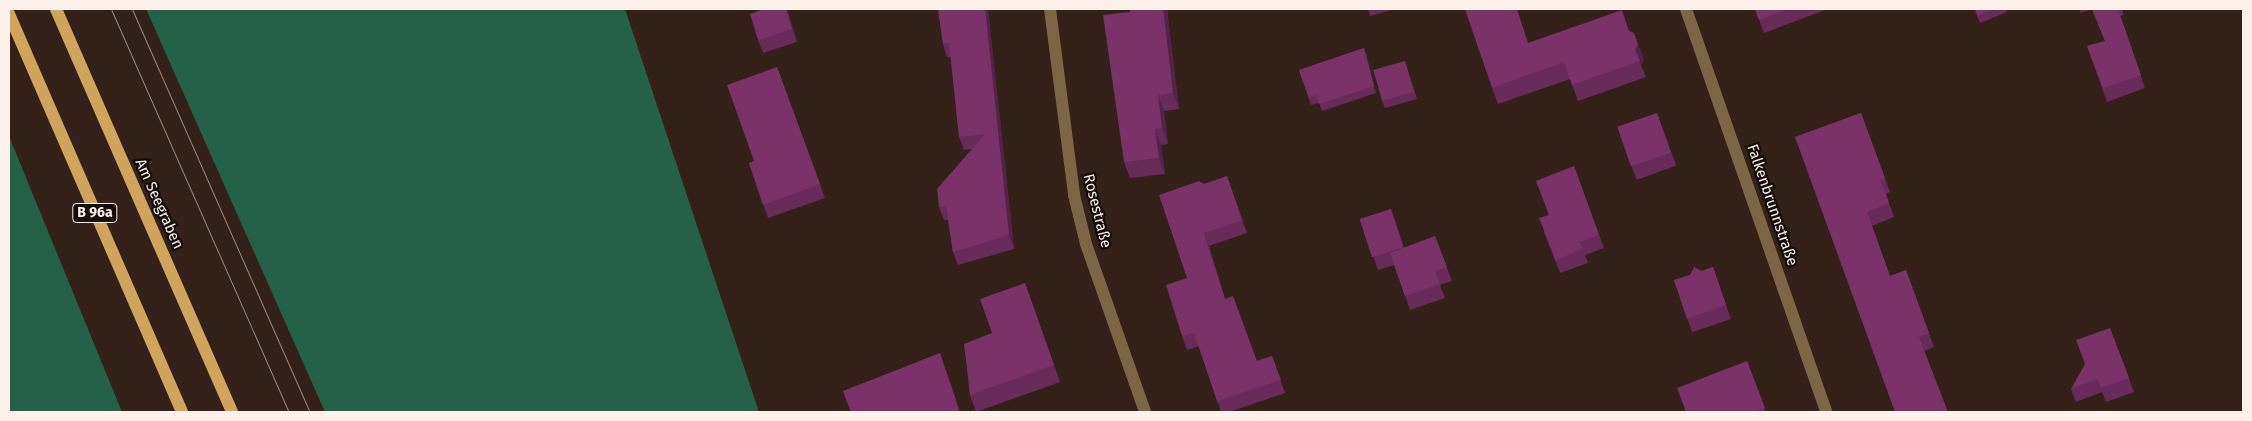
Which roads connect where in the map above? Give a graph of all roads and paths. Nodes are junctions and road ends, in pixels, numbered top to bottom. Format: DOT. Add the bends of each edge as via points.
graph roads {
  1 [pos="56,9"];
  2 [pos="1050,9"];
  3 [pos="1686,9"];
  4 [pos="9,14"];
  5 [pos="182,412"];
  6 [pos="232,412"];
  7 [pos="1145,412"];
  8 [pos="1826,412"];
  1 -- 6 [label="main road, Am Seegraben / B 96a"];
  2 -- 7 [label="street, Rosestraße" via="1074,195 1086,244"];
  3 -- 8 [label="street, Falkenbrunnstraße"];
  4 -- 5 [label="main road, B 96a"];
}
